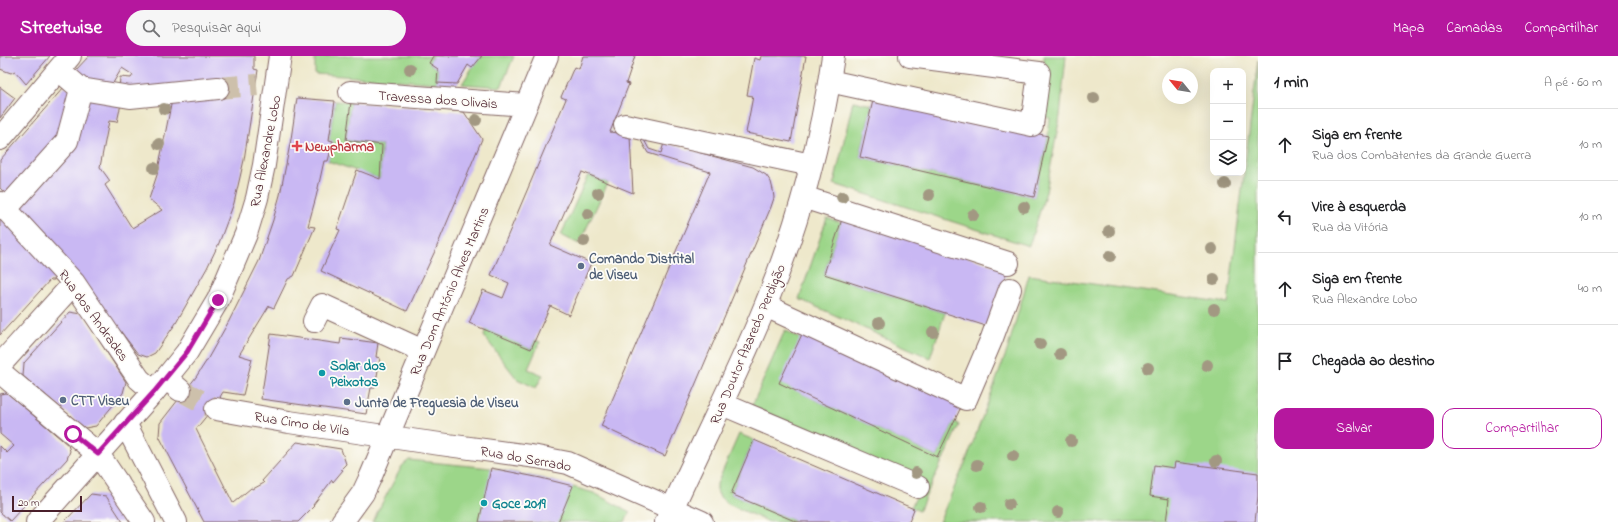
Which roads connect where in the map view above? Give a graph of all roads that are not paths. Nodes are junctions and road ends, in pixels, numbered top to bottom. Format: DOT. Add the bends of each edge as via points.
graph roads {
  1 [pos="280,56"];
  2 [pos="547,56"];
  3 [pos="833,56"];
  4 [pos="910,56"];
  5 [pos="64,63"];
  6 [pos="830,81"];
  7 [pos="218,88"];
  8 [pos="81,89"];
  9 [pos="350,92"];
  10 [pos="526,105"];
  11 [pos="626,124"];
  12 [pos="0,139"];
  13 [pos="811,165"];
  14 [pos="803,197"];
  15 [pos="3,206"];
  16 [pos="1008,263"];
  17 [pos="74,283"];
  18 [pos="1010,289"];
  19 [pos="766,306"];
  20 [pos="314,321"];
  21 [pos="424,351"];
  22 [pos="0,364"];
  23 [pos="0,372"];
  24 [pos="167,387"];
  25 [pos="722,404"];
  26 [pos="216,409"];
  27 [pos="125,423"];
  28 [pos="387,436"];
  29 [pos="98,454"];
  30 [pos="918,487"];
  31 [pos="669,515"];
  32 [pos="37,522"];
  33 [pos="144,522"];
  34 [pos="176,522"];
  35 [pos="342,522"];
  36 [pos="702,522"];
  1 -- 24 [label="street, Rua Alexandre Lobo" via="264,165 246,234 218,300"];
  2 -- 10 [label="street, Rua Dom António Alves Martins"];
  3 -- 6 [label="street, Rua Doutor Azaredo Perdigão"];
  4 -- 6 [label="street" via="1039,73 1032,125"];
  5 -- 8 [label="street"];
  5 -- 12 [label="street"];
  6 -- 13 [label="street, Rua Doutor Azaredo Perdigão"];
  7 -- 8 [label="street" via="130,97"];
  8 -- 15 [label="street" via="67,141"];
  9 -- 10 [label="street, Travessa dos Olivais"];
  10 -- 21 [label="street, Rua Dom António Alves Martins"];
  11 -- 13 [label="street"];
  13 -- 14 [label="street, Rua Doutor Azaredo Perdigão"];
  14 -- 16 [label="street"];
  14 -- 19 [label="street, Rua Doutor Azaredo Perdigão"];
  15 -- 17 [label="street, Rua dos Andrades"];
  17 -- 22 [label="street"];
  17 -- 24 [label="street, Rua dos Andrades" via="139,379"];
  18 -- 19 [label="street" via="966,399"];
  19 -- 25 [label="street, Rua Doutor Azaredo Perdigão"];
  20 -- 21 [label="street" via="322,304"];
  21 -- 28 [label="street, Rua Dom António Alves Martins"];
  23 -- 29 [label="street"];
  24 -- 27 [label="street, Rua Alexandre Lobo"];
  25 -- 30 [label="street"];
  25 -- 31 [label="street, Rua Doutor Azaredo Perdigão"];
  26 -- 28 [label="street, Rua Cimo de Vila"];
  27 -- 29 [label="street, Rua Alexandre Lobo"];
  27 -- 34 [label="street"];
  28 -- 31 [label="street, Rua do Serrado" via="568,463"];
  28 -- 35 [label="street, Rua Dom António Alves Martins" via="363,493"];
  29 -- 32 [label="street, Rua Alexandre Lobo"];
  29 -- 33 [label="street"];
  31 -- 36 [label="street, Rua do Serrado"];
}
